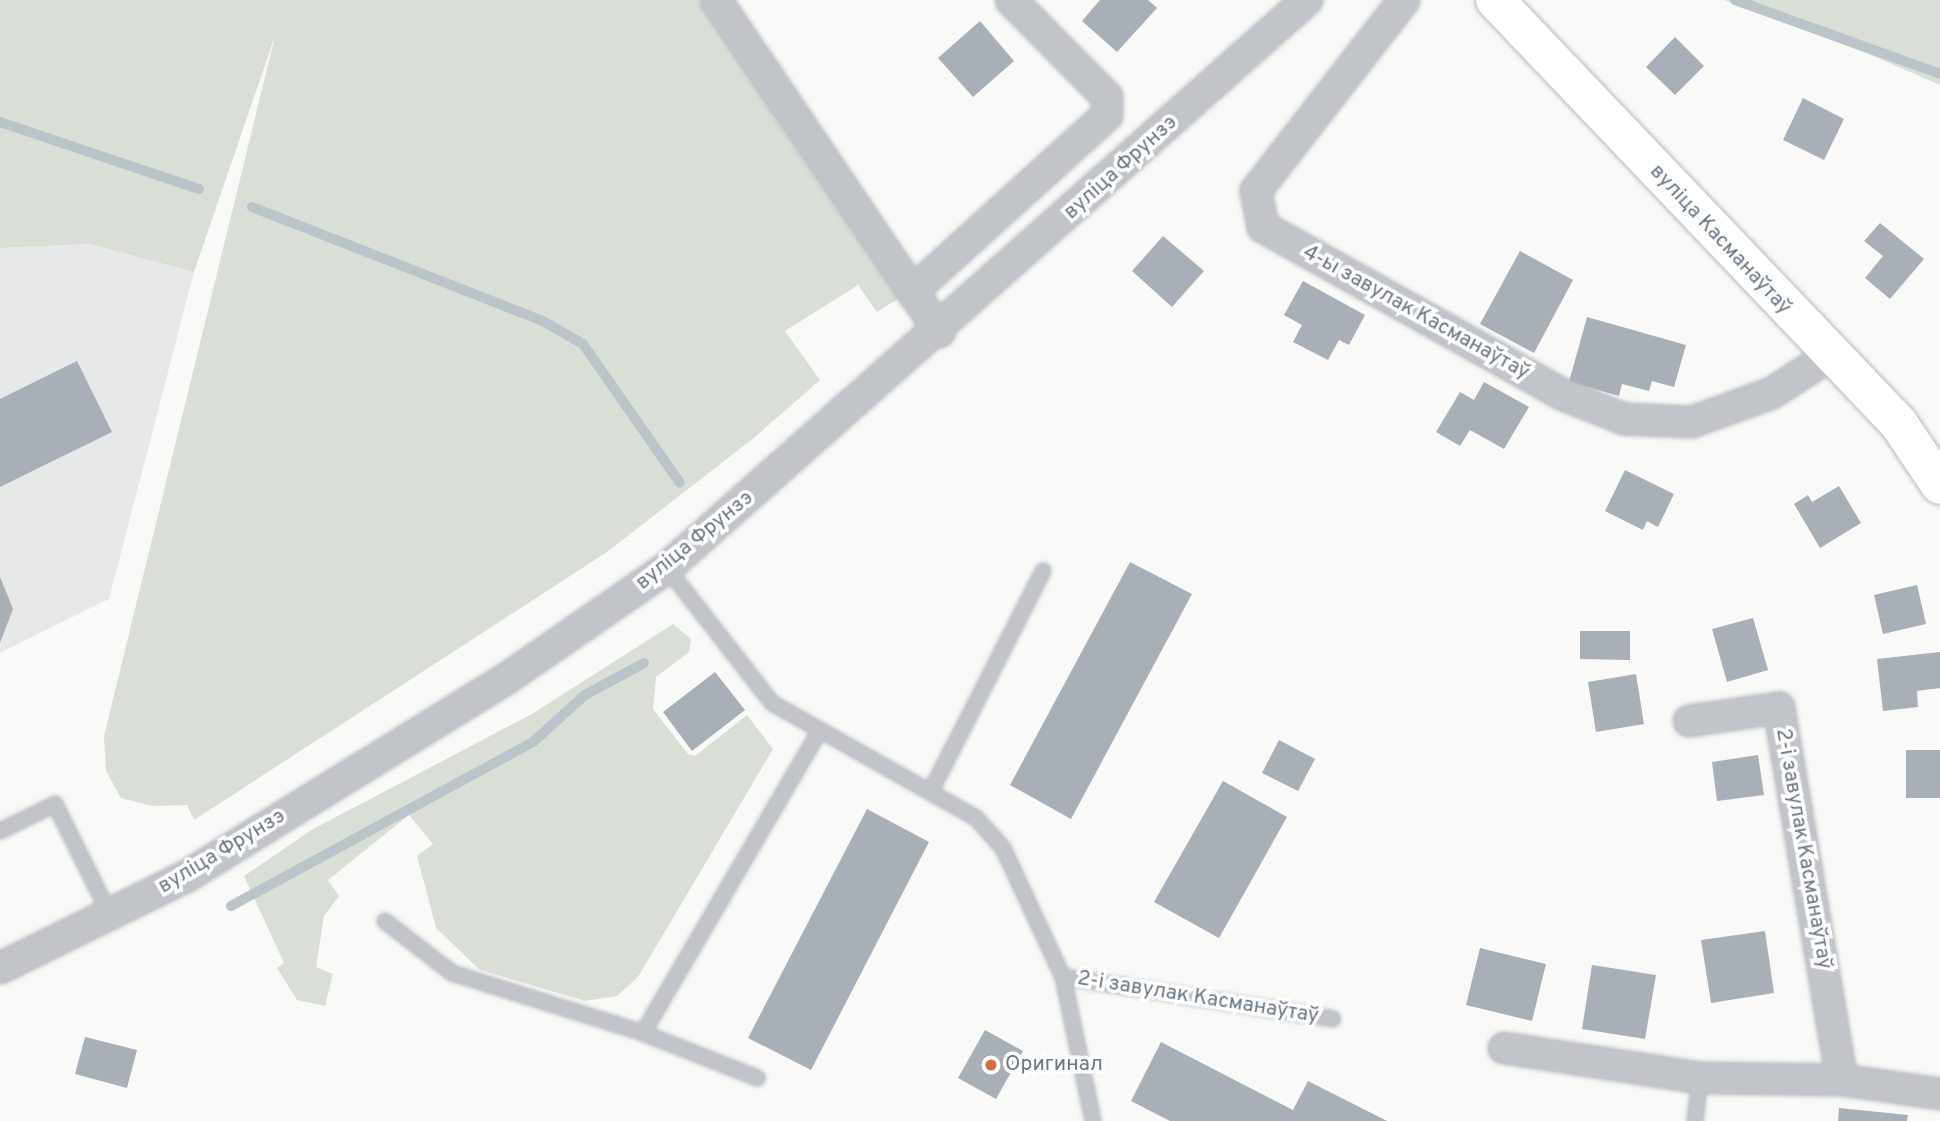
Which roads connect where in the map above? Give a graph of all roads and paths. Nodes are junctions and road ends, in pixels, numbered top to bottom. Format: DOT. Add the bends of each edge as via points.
graph roads {
  1 [pos="716,0"];
  2 [pos="1011,0"];
  3 [pos="1307,0"];
  4 [pos="1404,0"];
  5 [pos="1495,0"];
  6 [pos="912,292"];
  7 [pos="940,332"];
  8 [pos="1829,356"];
  9 [pos="1940,485"];
  10 [pos="667,568"];
  11 [pos="1043,571"];
  12 [pos="1689,721"];
  13 [pos="819,732"];
  14 [pos="931,791"];
  15 [pos="0,831"];
  16 [pos="110,915"];
  17 [pos="385,920"];
  18 [pos="0,968"];
  19 [pos="1063,978"];
  20 [pos="1333,1019"];
  21 [pos="643,1033"];
  22 [pos="1504,1048"];
  23 [pos="1700,1077"];
  24 [pos="757,1078"];
  25 [pos="1842,1080"];
  26 [pos="1940,1094"];
  27 [pos="1093,1121"];
  28 [pos="1695,1121"];
  1 -- 6 [label="street"];
  2 -- 6 [label="street" via="1107,97 1107,115"];
  3 -- 7 [label="street, вуліца Фрунзэ"];
  4 -- 8 [label="street, 4-ы завулак Касманаўтаў" via="1256,191 1263,227 1564,395 1624,419 1692,422 1772,393"];
  5 -- 8 [label="main road, вуліца Касманаўтаў"];
  6 -- 7 [label="street"];
  7 -- 10 [label="street, вуліца Фрунзэ"];
  8 -- 9 [label="main road, вуліца Касманаўтаў" via="1899,424"];
  10 -- 13 [label="lane" via="772,703"];
  10 -- 16 [label="street, вуліца Фрунзэ" via="506,679 187,876"];
  11 -- 14 [label="lane"];
  12 -- 25 [label="street, 2-і завулак Касманаўтаў" via="1779,708"];
  13 -- 14 [label="lane"];
  13 -- 21 [label="lane"];
  14 -- 19 [label="lane" via="976,818 1003,848"];
  15 -- 16 [label="lane" via="55,804"];
  16 -- 18 [label="street, вуліца Фрунзэ"];
  17 -- 21 [label="lane" via="452,973"];
  19 -- 20 [label="lane, 2-і завулак Касманаўтаў"];
  19 -- 27 [label="lane"];
  21 -- 24 [label="lane"];
  22 -- 23 [label="street"];
  23 -- 25 [label="street"];
  23 -- 28 [label="lane"];
  25 -- 26 [label="street"];
}
